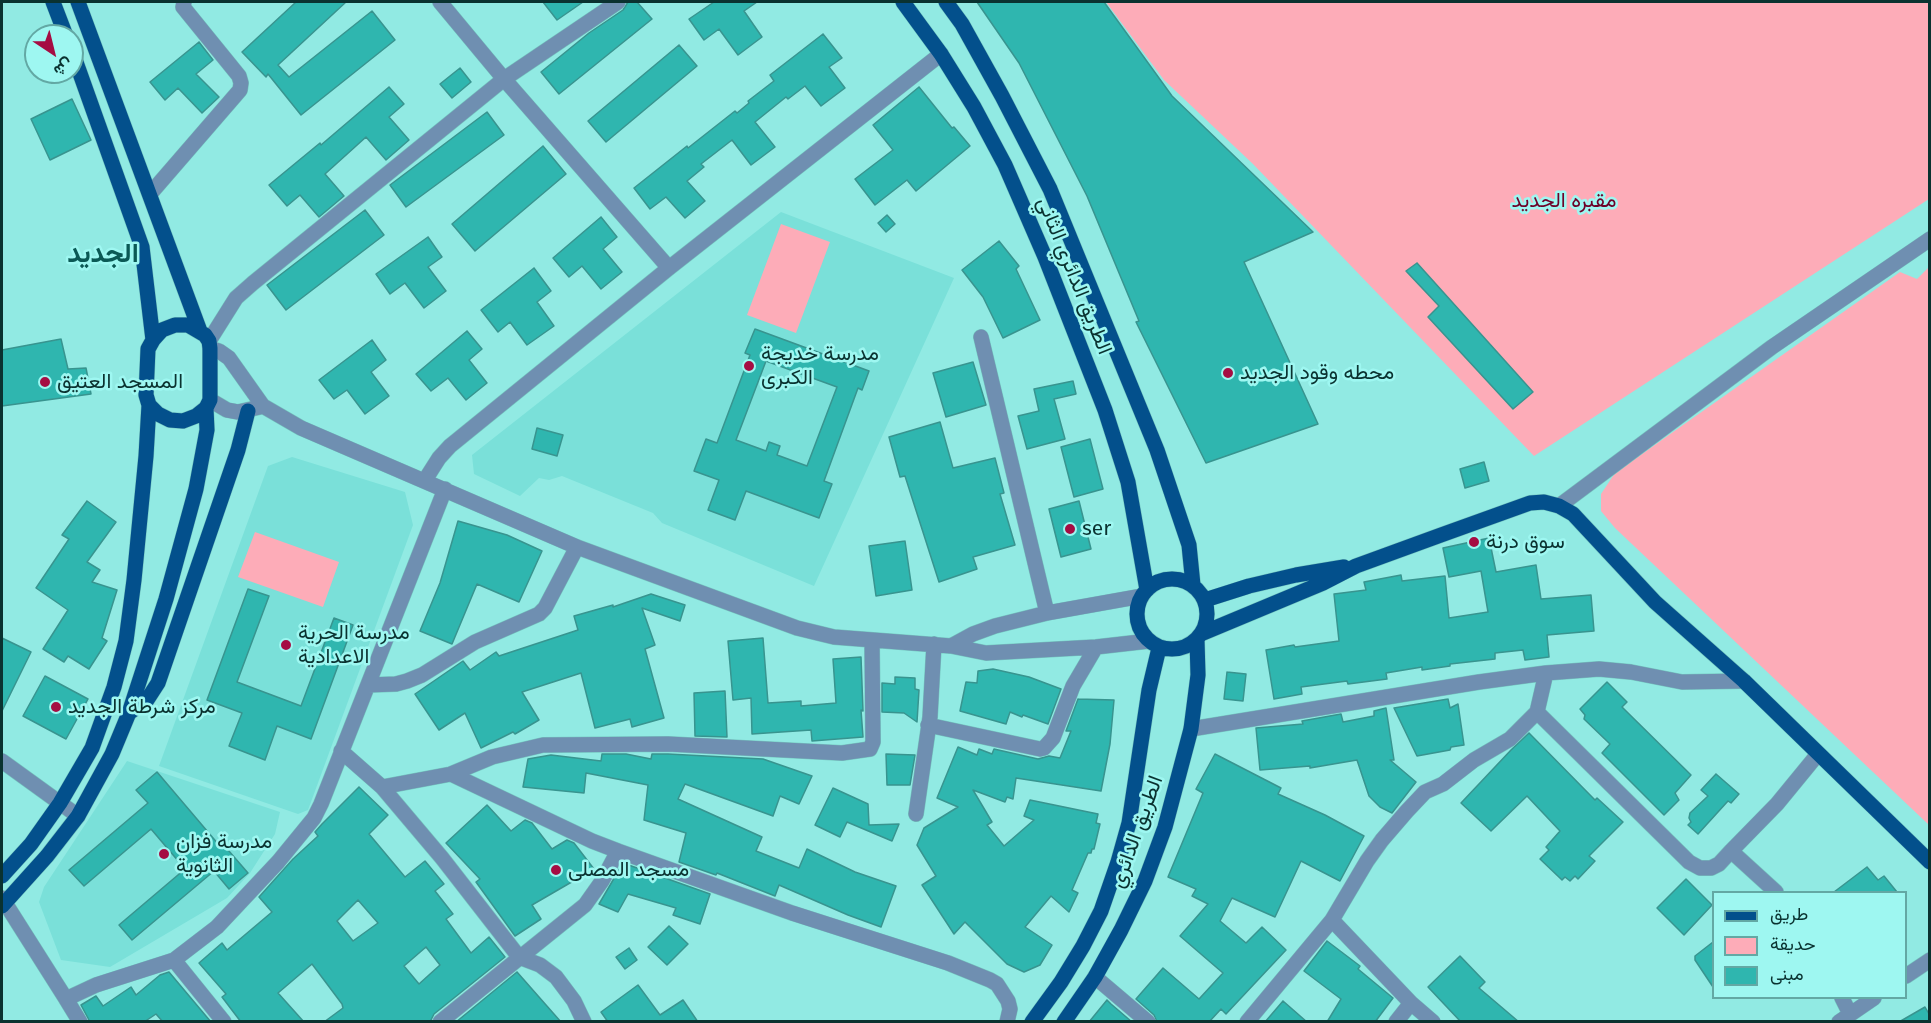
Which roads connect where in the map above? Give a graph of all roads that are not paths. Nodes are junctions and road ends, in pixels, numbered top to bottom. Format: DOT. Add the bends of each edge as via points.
graph roads {
  1 [pos="54,2"];
  2 [pos="78,2"];
  3 [pos="184,2"];
  4 [pos="440,2"];
  5 [pos="618,2"];
  6 [pos="903,2"];
  7 [pos="946,2"];
  8 [pos="62,24"];
  9 [pos="941,54"];
  10 [pos="504,79"];
  11 [pos="84,84"];
  12 [pos="150,194"];
  13 [pos="1929,240"];
  14 [pos="669,268"];
  15 [pos="981,337"];
  16 [pos="153,339"];
  17 [pos="206,340"];
  18 [pos="208,404"];
  19 [pos="149,405"];
  20 [pos="256,408"];
  21 [pos="425,480"];
  22 [pos="445,489"];
  23 [pos="1559,506"];
  24 [pos="577,547"];
  25 [pos="1356,566"];
  26 [pos="1193,585"];
  27 [pos="1144,593"];
  28 [pos="1205,600"];
  29 [pos="1047,613"];
  30 [pos="1200,636"];
  31 [pos="872,641"];
  32 [pos="934,644"];
  33 [pos="1154,644"];
  34 [pos="951,646"];
  35 [pos="1096,647"];
  36 [pos="1546,673"];
  37 [pos="1744,681"];
  38 [pos="368,686"];
  39 [pos="1537,712"];
  40 [pos="129,713"];
  41 [pos="928,725"];
  42 [pos="1191,729"];
  43 [pos="341,751"];
  44 [pos="1818,754"];
  45 [pos="2,761"];
  46 [pos="451,774"];
  47 [pos="382,787"];
  48 [pos="60,803"];
  49 [pos="916,814"];
  50 [pos="78,816"];
  51 [pos="618,851"];
  52 [pos="1731,851"];
  53 [pos="1929,862"];
  54 [pos="2,876"];
  55 [pos="1775,891"];
  56 [pos="3,902"];
  57 [pos="1332,920"];
  58 [pos="519,957"];
  59 [pos="174,960"];
  60 [pos="1929,960"];
  61 [pos="1907,975"];
  62 [pos="1095,977"];
  63 [pos="66,999"];
  64 [pos="1842,999"];
  65 [pos="1873,999"];
  66 [pos="1411,1003"];
  67 [pos="1845,1018"];
  68 [pos="80,1022"];
  69 [pos="224,1022"];
  70 [pos="440,1022"];
  71 [pos="584,1022"];
  72 [pos="1007,1022"];
  73 [pos="1032,1022"];
  74 [pos="1064,1022"];
  75 [pos="1148,1022"];
  76 [pos="1247,1022"];
  77 [pos="1396,1022"];
  78 [pos="1433,1022"];
  1 -- 8 [label="main road"];
  2 -- 12 [label="main road"];
  3 -- 12 [label="street" via="183,7 239,75 240,90"];
  4 -- 10 [label="street"];
  5 -- 10 [label="street"];
  6 -- 9 [label="main road, الطريق الدائري الثاني"];
  7 -- 26 [label="main road, الطريق الدائري الثاني" via="962,24 1050,189 1157,450 1189,545"];
  9 -- 14 [label="street"];
  9 -- 27 [label="main road, الطريق الدائري الثاني" via="1005,165 1105,410 1128,482"];
  10 -- 14 [label="street"];
  10 -- 17 [label="street" via="236,298"];
  11 -- 16 [label="main road" via="142,248"];
  12 -- 17 [label="main road"];
  13 -- 23 [label="street" via="1772,347"];
  14 -- 21 [label="street" via="450,446"];
  15 -- 29 [label="street"];
  16 -- 17 [label="main road" via="162,330 188,325"];
  16 -- 19 [label="main road" via="148,349"];
  17 -- 18 [label="main road"];
  17 -- 20 [label="street" via="229,358"];
  18 -- 19 [label="main road" via="196,416 183,420 170,420"];
  18 -- 20 [label="street" via="227,410"];
  18 -- 40 [label="main road" via="196,489"];
  19 -- 48 [label="main road" via="126,641 92,748"];
  20 -- 21 [label="street"];
  20 -- 40 [label="main road" via="158,683 147,700"];
  21 -- 22 [label="street"];
  22 -- 24 [label="street"];
  22 -- 38 [label="street"];
  23 -- 25 [label="main road" via="1530,503"];
  23 -- 37 [label="main road" via="1573,514 1655,602"];
  24 -- 31 [label="street" via="797,628"];
  24 -- 38 [label="street" via="539,614 475,642 422,675 396,684"];
  25 -- 28 [label="main road" via="1286,577"];
  25 -- 30 [label="main road"];
  26 -- 27 [label="main road" via="1169,579 1157,582"];
  26 -- 28 [label="main road"];
  27 -- 29 [label="street"];
  27 -- 33 [label="main road" via="1137,607 1137,620 1141,631"];
  28 -- 30 [label="main road" via="1208,616"];
  29 -- 34 [label="street" via="973,634"];
  30 -- 33 [label="main road" via="1185,648 1172,650"];
  30 -- 42 [label="main road, الطريق الدائري"];
  31 -- 32 [label="street"];
  31 -- 46 [label="street" via="870,749 843,753 668,744 543,745 492,757"];
  32 -- 34 [label="street"];
  32 -- 41 [label="street"];
  33 -- 35 [label="street"];
  33 -- 73 [label="main road, الطريق الدائري" via="1129,823 1118,862 1101,911 1083,946"];
  34 -- 35 [label="street" via="986,652"];
  35 -- 41 [label="street" via="1073,686 1053,738 1044,748"];
  36 -- 37 [label="street" via="1599,669 1682,682"];
  36 -- 39 [label="street"];
  36 -- 42 [label="street"];
  37 -- 44 [label="main road"];
  38 -- 43 [label="street"];
  39 -- 52 [label="street" via="1689,862 1711,868"];
  39 -- 57 [label="street" via="1510,739 1425,792 1382,840"];
  40 -- 50 [label="main road"];
  41 -- 49 [label="street"];
  42 -- 62 [label="main road, الطريق الدائري" via="1165,827 1145,881"];
  43 -- 47 [label="street"];
  43 -- 59 [label="street" via="321,804 300,836 218,927"];
  44 -- 52 [label="street"];
  44 -- 53 [label="main road"];
  45 -- 48 [label="street"];
  46 -- 47 [label="street"];
  46 -- 51 [label="street"];
  47 -- 58 [label="street"];
  48 -- 50 [label="street"];
  48 -- 54 [label="main road"];
  50 -- 56 [label="main road"];
  51 -- 58 [label="street" via="585,905"];
  51 -- 72 [label="street" via="990,980 1008,1001"];
  52 -- 55 [label="street"];
  56 -- 63 [label="street"];
  57 -- 66 [label="street"];
  57 -- 76 [label="street"];
  58 -- 70 [label="street"];
  58 -- 71 [label="street" via="556,977 574,1000"];
  59 -- 63 [label="street"];
  59 -- 69 [label="street"];
  60 -- 61 [label="street"];
  62 -- 74 [label="main road, الطريق الدائري"];
  62 -- 75 [label="street"];
  63 -- 68 [label="street"];
  64 -- 67 [label="street"];
  65 -- 67 [label="street"];
  66 -- 77 [label="street"];
  66 -- 78 [label="street"];
}
